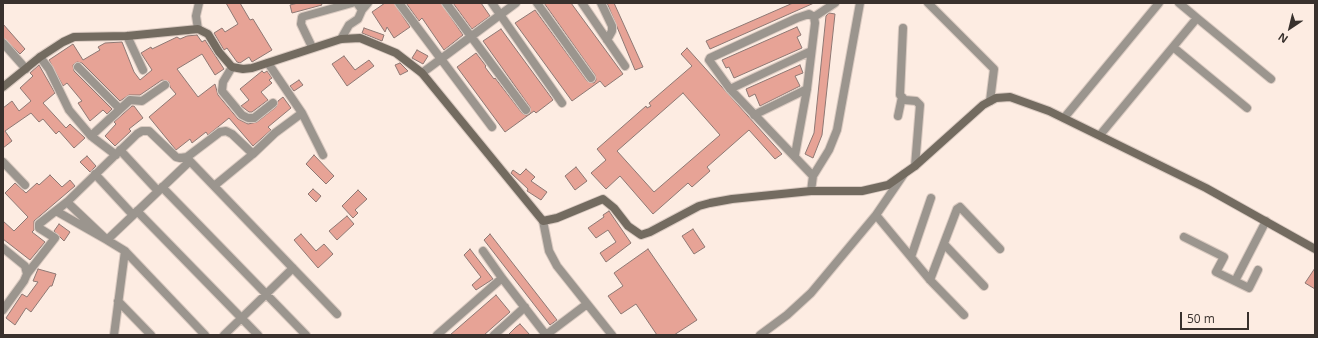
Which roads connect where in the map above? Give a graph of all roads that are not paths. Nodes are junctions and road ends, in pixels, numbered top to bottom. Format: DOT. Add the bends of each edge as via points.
graph roads {
  1 [pos="198,3"];
  2 [pos="352,3"];
  3 [pos="357,3"];
  4 [pos="368,3"];
  5 [pos="399,3"];
  6 [pos="446,3"];
  7 [pos="492,3"];
  8 [pos="516,3"];
  9 [pos="537,3"];
  10 [pos="582,3"];
  11 [pos="601,3"];
  12 [pos="835,3"];
  13 [pos="860,3"];
  14 [pos="928,3"];
  15 [pos="1159,3"];
  16 [pos="1179,3"];
  17 [pos="362,10"];
  18 [pos="501,15"];
  19 [pos="814,17"];
  20 [pos="1197,18"];
  21 [pos="903,28"];
  22 [pos="198,29"];
  23 [pos="127,36"];
  24 [pos="472,36"];
  25 [pos="341,39"];
  26 [pos="607,40"];
  27 [pos="3,43"];
  28 [pos="312,47"];
  29 [pos="1173,47"];
  30 [pos="811,51"];
  31 [pos="40,58"];
  32 [pos="441,58"];
  33 [pos="268,63"];
  34 [pos="78,66"];
  35 [pos="625,66"];
  36 [pos="232,67"];
  37 [pos="26,69"];
  38 [pos="143,70"];
  39 [pos="422,73"];
  40 [pos="591,78"];
  41 [pos="1271,79"];
  42 [pos="165,85"];
  43 [pos="3,87"];
  44 [pos="730,88"];
  45 [pos="807,89"];
  46 [pos="902,97"];
  47 [pos="990,101"];
  48 [pos="273,103"];
  49 [pos="562,103"];
  50 [pos="1247,108"];
  51 [pos="120,109"];
  52 [pos="526,110"];
  53 [pos="302,113"];
  54 [pos="754,115"];
  55 [pos="898,116"];
  56 [pos="1064,118"];
  57 [pos="492,127"];
  58 [pos="91,136"];
  59 [pos="1100,136"];
  60 [pos="118,153"];
  61 [pos="253,154"];
  62 [pos="324,155"];
  63 [pos="795,155"];
  64 [pos="188,159"];
  65 [pos="3,162"];
  66 [pos="915,166"];
  67 [pos="906,172"];
  68 [pos="95,174"];
  69 [pos="813,176"];
  70 [pos="25,185"];
  71 [pos="214,186"];
  72 [pos="160,189"];
  73 [pos="811,191"];
  74 [pos="931,198"];
  75 [pos="67,202"];
  76 [pos="56,211"];
  77 [pos="135,213"];
  78 [pos="876,216"];
  79 [pos="543,221"];
  80 [pos="1266,221"];
  81 [pos="1184,237"];
  82 [pos="107,240"];
  83 [pos="944,244"];
  84 [pos="3,248"];
  85 [pos="1315,249"];
  86 [pos="1000,250"];
  87 [pos="125,251"];
  88 [pos="483,251"];
  89 [pos="911,257"];
  90 [pos="293,268"];
  91 [pos="1258,270"];
  92 [pos="27,274"];
  93 [pos="502,278"];
  94 [pos="930,280"];
  95 [pos="1235,281"];
  96 [pos="984,286"];
  97 [pos="266,294"];
  98 [pos="118,301"];
  99 [pos="587,304"];
  100 [pos="525,308"];
  101 [pos="3,310"];
  102 [pos="337,314"];
  103 [pos="964,315"];
  104 [pos="241,318"];
  105 [pos="114,335"];
  106 [pos="151,335"];
  107 [pos="205,335"];
  108 [pos="224,335"];
  109 [pos="258,335"];
  110 [pos="306,335"];
  111 [pos="437,335"];
  112 [pos="494,335"];
  113 [pos="546,335"];
  114 [pos="612,335"];
  115 [pos="760,335"];
  1 -- 22 [label="street"];
  2 -- 28 [label="street" via="302,17 301,24"];
  3 -- 17 [label="street"];
  4 -- 17 [label="street"];
  5 -- 32 [label="street"];
  6 -- 24 [label="street"];
  7 -- 18 [label="street"];
  8 -- 18 [label="street"];
  9 -- 40 [label="street"];
  10 -- 26 [label="street"];
  11 -- 26 [label="street" via="612,26"];
  12 -- 19 [label="street"];
  13 -- 69 [label="street" via="837,130 829,150"];
  14 -- 47 [label="street" via="994,69"];
  15 -- 56 [label="street"];
  16 -- 20 [label="street"];
  17 -- 25 [label="street" via="358,19 349,25"];
  18 -- 24 [label="street"];
  18 -- 49 [label="street"];
  19 -- 30 [label="street" via="816,23"];
  19 -- 44 [label="street" via="809,14 798,18 710,58 711,65"];
  20 -- 29 [label="street"];
  20 -- 41 [label="street"];
  21 -- 46 [label="street" via="900,92"];
  22 -- 23 [label="street"];
  22 -- 36 [label="street" via="208,34"];
  23 -- 31 [label="street" via="74,37"];
  23 -- 38 [label="street"];
  24 -- 32 [label="street"];
  24 -- 52 [label="street"];
  25 -- 28 [label="street"];
  25 -- 39 [label="street" via="360,38 371,42 396,54"];
  26 -- 35 [label="street"];
  27 -- 37 [label="street"];
  28 -- 33 [label="street"];
  29 -- 50 [label="street"];
  29 -- 59 [label="street"];
  30 -- 44 [label="street"];
  30 -- 45 [label="street"];
  31 -- 37 [label="street"];
  31 -- 58 [label="street" via="49,69 69,110"];
  32 -- 39 [label="street"];
  32 -- 57 [label="street"];
  33 -- 36 [label="street" via="243,69"];
  33 -- 53 [label="street"];
  34 -- 51 [label="street"];
  36 -- 48 [label="street" via="223,82 222,91 242,115 254,118"];
  37 -- 43 [label="street"];
  39 -- 79 [label="street"];
  42 -- 51 [label="street" via="142,101 130,100"];
  44 -- 54 [label="street"];
  45 -- 54 [label="street"];
  45 -- 63 [label="street"];
  46 -- 55 [label="street"];
  46 -- 66 [label="street" via="908,101 919,102 920,105"];
  47 -- 56 [label="street" via="1001,96 1010,97"];
  47 -- 66 [label="street" via="976,110"];
  51 -- 58 [label="street"];
  53 -- 61 [label="street"];
  53 -- 62 [label="street"];
  54 -- 63 [label="street"];
  56 -- 59 [label="street"];
  58 -- 60 [label="street"];
  59 -- 80 [label="street" via="1206,188"];
  60 -- 64 [label="street" via="137,134 146,130 176,157"];
  60 -- 68 [label="street"];
  60 -- 72 [label="street"];
  61 -- 64 [label="street" via="226,131 220,132"];
  61 -- 71 [label="street"];
  63 -- 69 [label="street"];
  64 -- 71 [label="street"];
  64 -- 72 [label="street"];
  65 -- 70 [label="street"];
  66 -- 67 [label="street"];
  67 -- 73 [label="street" via="888,185 872,190"];
  67 -- 78 [label="street"];
  68 -- 75 [label="street"];
  68 -- 77 [label="street"];
  69 -- 73 [label="street"];
  71 -- 90 [label="street"];
  72 -- 77 [label="street"];
  72 -- 97 [label="street"];
  73 -- 79 [label="street" via="710,203 644,234 633,230 603,199 558,218"];
  74 -- 89 [label="street"];
  75 -- 76 [label="street"];
  75 -- 82 [label="street"];
  76 -- 82 [label="street"];
  76 -- 92 [label="street" via="38,224 39,228 55,238"];
  77 -- 82 [label="street"];
  77 -- 104 [label="street"];
  78 -- 89 [label="street"];
  78 -- 115 [label="street" via="811,294"];
  79 -- 99 [label="street" via="549,251 557,266"];
  80 -- 85 [label="street"];
  80 -- 95 [label="street"];
  81 -- 95 [label="street" via="1224,257 1216,272"];
  82 -- 87 [label="street"];
  83 -- 86 [label="street" via="960,207"];
  83 -- 94 [label="street"];
  83 -- 96 [label="street"];
  84 -- 92 [label="street" via="25,266"];
  87 -- 98 [label="street"];
  87 -- 107 [label="street"];
  88 -- 93 [label="street"];
  89 -- 94 [label="street"];
  90 -- 97 [label="street"];
  90 -- 102 [label="street"];
  91 -- 95 [label="street" via="1249,288"];
  92 -- 101 [label="street"];
  93 -- 100 [label="street"];
  93 -- 111 [label="street"];
  94 -- 103 [label="street"];
  97 -- 104 [label="street"];
  97 -- 110 [label="street"];
  98 -- 105 [label="street"];
  98 -- 106 [label="street"];
  99 -- 113 [label="street"];
  99 -- 114 [label="street"];
  100 -- 112 [label="street"];
  100 -- 113 [label="street"];
  104 -- 108 [label="street"];
  104 -- 109 [label="street"];
}
